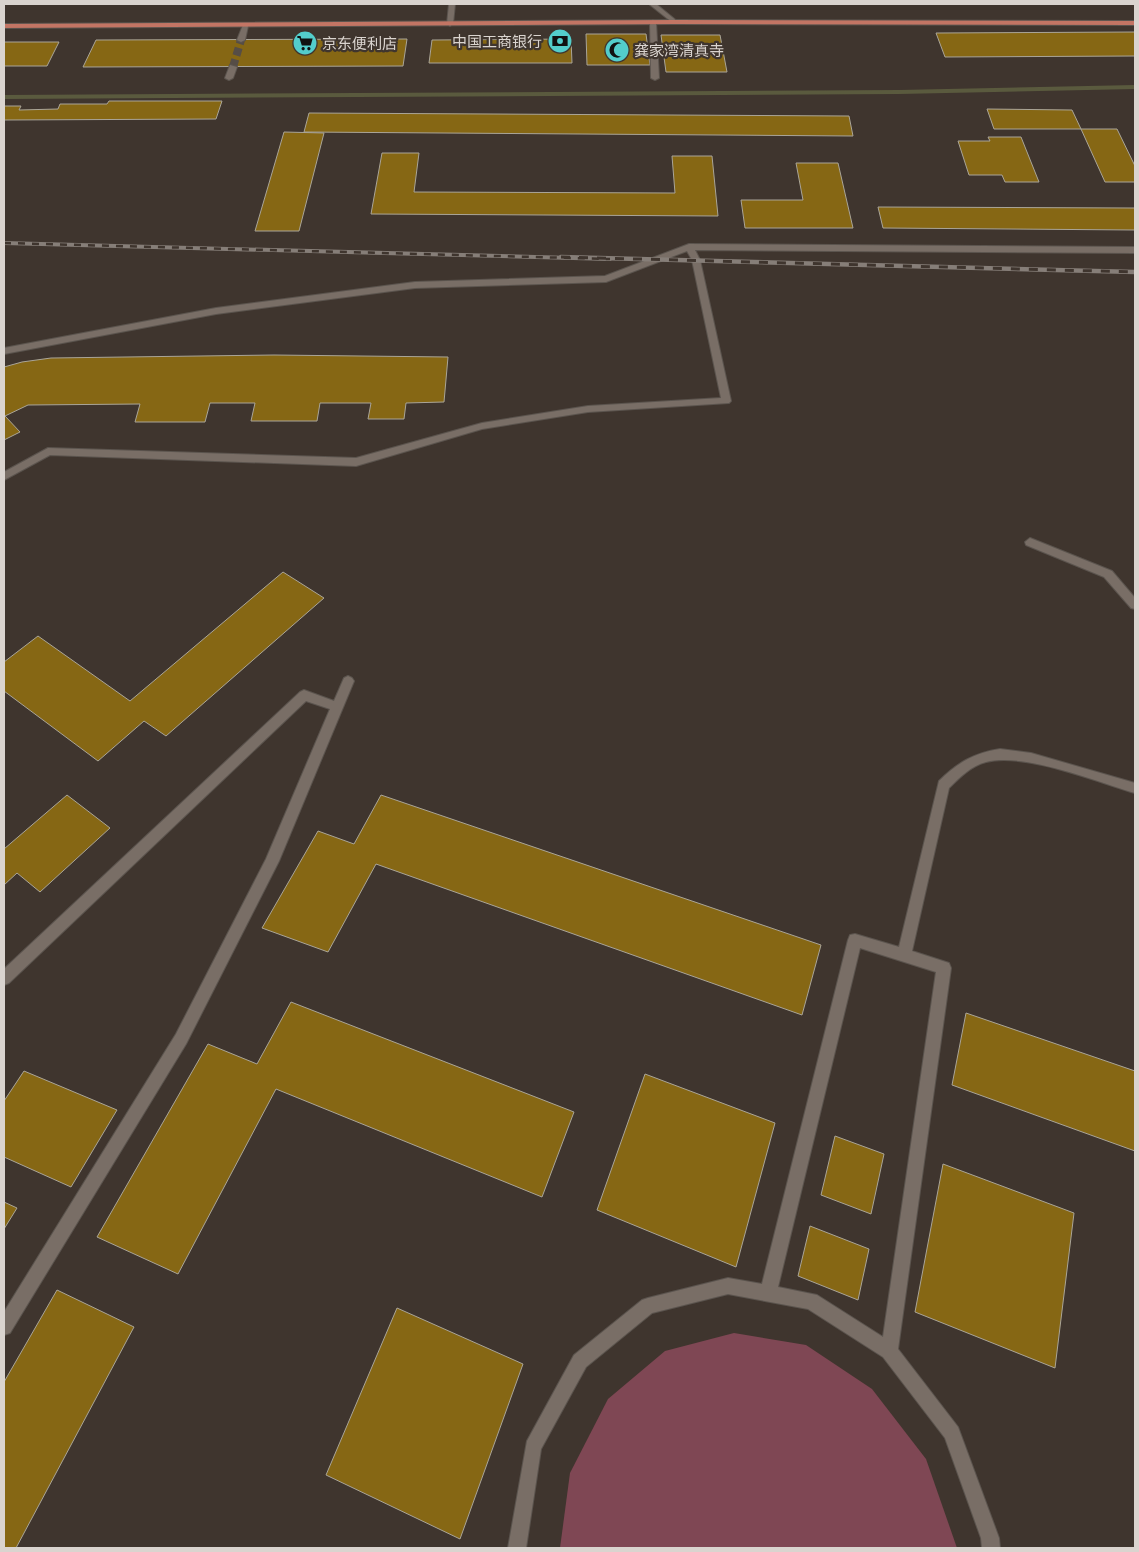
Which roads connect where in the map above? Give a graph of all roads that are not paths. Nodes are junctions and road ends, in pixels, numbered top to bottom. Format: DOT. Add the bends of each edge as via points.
graph roads {
  1 [pos="452,4"];
  2 [pos="652,4"];
  3 [pos="653,22"];
  4 [pos="675,22"];
  5 [pos="1135,23"];
  6 [pos="450,24"];
  7 [pos="4,26"];
  8 [pos="245,26"];
  9 [pos="241,40"];
  10 [pos="233,67"];
  11 [pos="229,78"];
  12 [pos="655,78"];
  13 [pos="689,247"];
  14 [pos="1135,250"];
  15 [pos="4,351"];
  16 [pos="4,476"];
  17 [pos="1030,542"];
  18 [pos="1135,605"];
  19 [pos="348,681"];
  20 [pos="337,707"];
  21 [pos="1135,788"];
  22 [pos="904,956"];
  23 [pos="4,978"];
  24 [pos="768,1294"];
  25 [pos="4,1327"];
  26 [pos="889,1351"];
  27 [pos="517,1548"];
  28 [pos="991,1548"];
  1 -- 6 [label="street"];
  2 -- 4 [label="street"];
  3 -- 4 [label="main road"];
  3 -- 6 [label="main road"];
  3 -- 12 [label="street"];
  4 -- 5 [label="main road"];
  6 -- 8 [label="main road"];
  7 -- 8 [label="main road"];
  8 -- 9 [label="street"];
  10 -- 11 [label="street"];
  13 -- 14 [label="street"];
  13 -- 15 [label="street" via="606,279 415,285 216,311"];
  13 -- 16 [label="street" via="696,260 726,401 588,409 482,426 356,462 48,451"];
  17 -- 18 [label="street" via="1108,574"];
  19 -- 20 [label="street"];
  20 -- 23 [label="street" via="304,695"];
  20 -- 25 [label="street" via="272,861 181,1039"];
  21 -- 22 [label="street" via="1026,756 1001,754 977,759 957,769 943,785"];
  22 -- 24 [label="street" via="855,940"];
  22 -- 26 [label="street" via="944,968"];
  24 -- 26 [label="street" via="811,1301"];
  24 -- 27 [label="street" via="728,1286 648,1306 580,1361 533,1447"];
  26 -- 28 [label="street" via="952,1433"];
}
